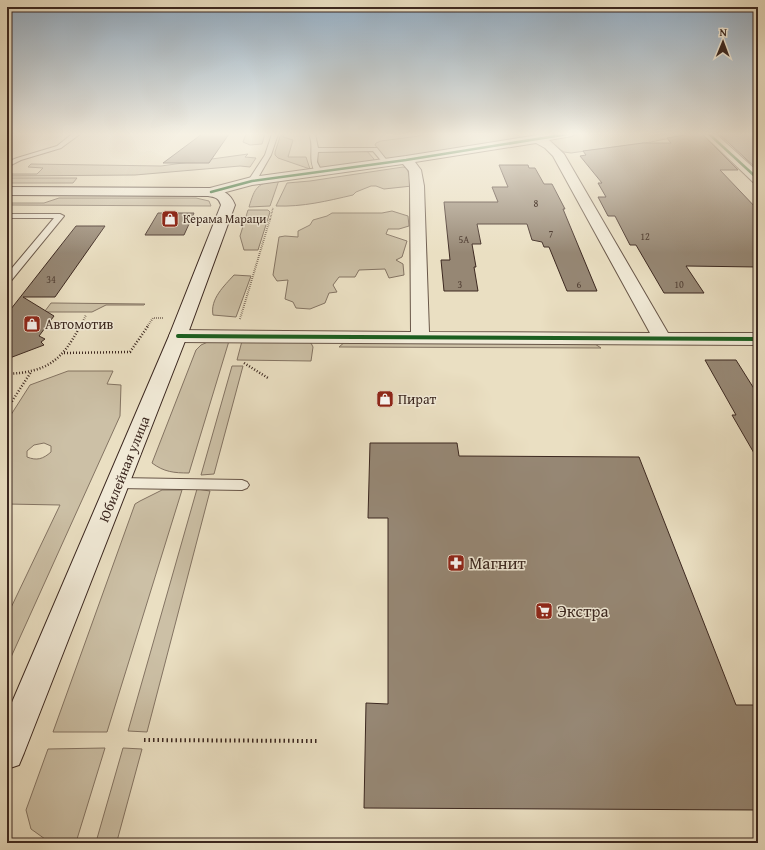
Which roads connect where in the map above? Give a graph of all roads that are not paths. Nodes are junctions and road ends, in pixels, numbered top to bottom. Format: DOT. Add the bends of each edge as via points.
graph roads {
  1 [pos="257,174"];
  2 [pos="306,174"];
  3 [pos="416,174"];
  4 [pos="569,174"];
  5 [pos="252,181"];
  6 [pos="7,191"];
  7 [pos="212,192"];
  8 [pos="7,216"];
  9 [pos="7,280"];
  10 [pos="178,336"];
  11 [pos="420,337"];
  12 [pos="662,338"];
  13 [pos="758,338"];
  14 [pos="118,483"];
  15 [pos="242,485"];
  16 [pos="7,753"];
  1 -- 5 [label="lane"];
  2 -- 5 [label="street"];
  3 -- 11 [label="street"];
  4 -- 12 [label="street"];
  5 -- 7 [label="street"];
  6 -- 7 [label="street"];
  7 -- 10 [label="street, Юбилейная улица" via="223,195 227,200 227,210"];
  8 -- 9 [label="lane" via="60,216"];
  10 -- 11 [label="street"];
  10 -- 14 [label="street, Юбилейная улица"];
  11 -- 12 [label="street"];
  12 -- 13 [label="street"];
  14 -- 15 [label="lane"];
  14 -- 16 [label="street, Юбилейная улица"];
}
